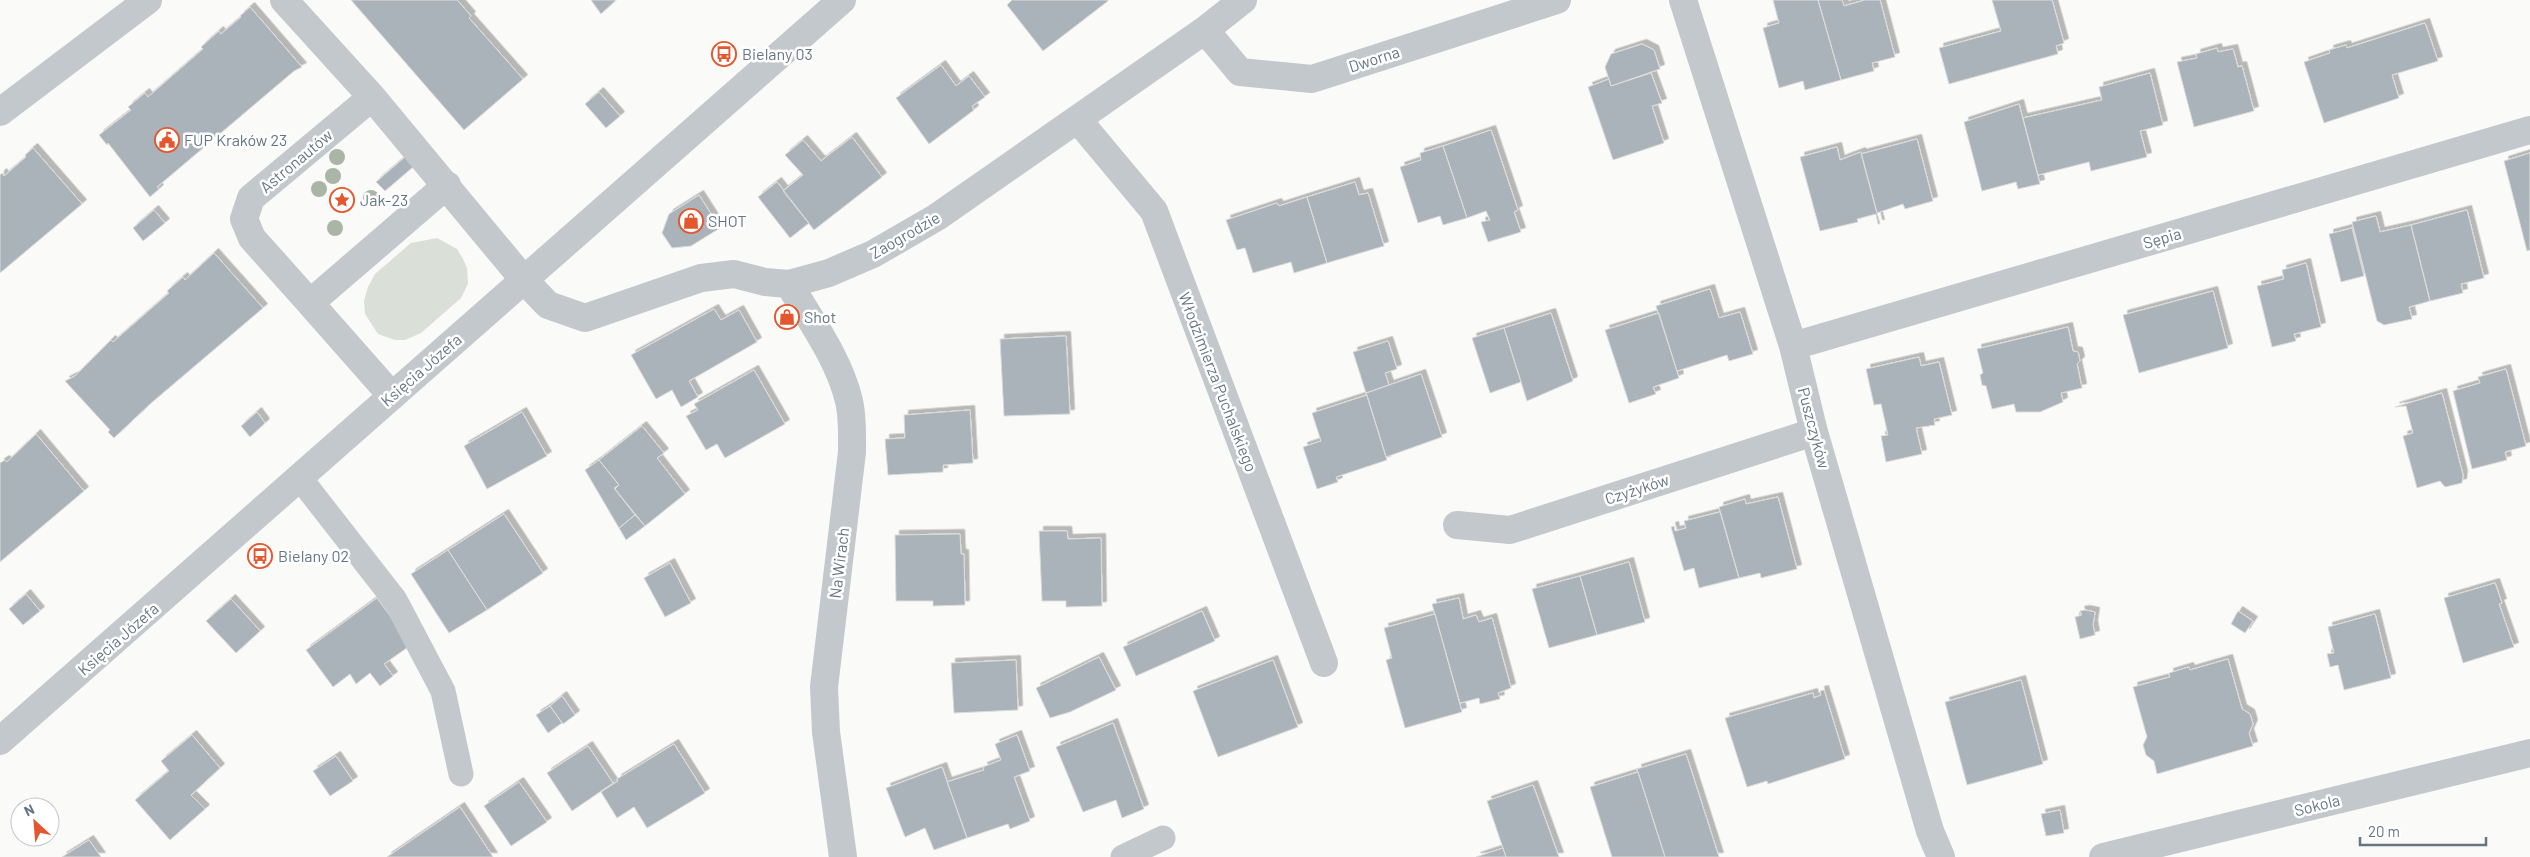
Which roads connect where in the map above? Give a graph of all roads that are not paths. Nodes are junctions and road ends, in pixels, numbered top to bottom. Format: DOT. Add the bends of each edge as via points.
graph roads {
  1 [pos="148,0"];
  2 [pos="284,0"];
  3 [pos="842,0"];
  4 [pos="1243,0"];
  5 [pos="1557,0"];
  6 [pos="1683,0"];
  7 [pos="1206,30"];
  8 [pos="372,97"];
  9 [pos="0,112"];
  10 [pos="1078,120"];
  11 [pos="2530,130"];
  12 [pos="447,185"];
  13 [pos="524,280"];
  14 [pos="790,284"];
  15 [pos="310,304"];
  16 [pos="1794,346"];
  17 [pos="392,396"];
  18 [pos="1814,432"];
  19 [pos="299,477"];
  20 [pos="1458,525"];
  21 [pos="1324,664"];
  22 [pos="0,741"];
  23 [pos="2530,753"];
  24 [pos="461,774"];
  25 [pos="1163,838"];
  26 [pos="843,857"];
  27 [pos="1123,857"];
  28 [pos="1941,857"];
  29 [pos="2103,857"];
  1 -- 9 [label="street"];
  2 -- 8 [label="street"];
  3 -- 13 [label="street, Księcia Józefa"];
  4 -- 7 [label="street, Zaogrodzie"];
  5 -- 7 [label="street, Dworna" via="1312,80 1240,72"];
  6 -- 16 [label="street, Puszczyków"];
  7 -- 10 [label="street, Zaogrodzie"];
  8 -- 12 [label="street"];
  8 -- 15 [label="street, Astronautów" via="251,198 244,220 252,238"];
  10 -- 14 [label="street, Zaogrodzie" via="936,217 873,254 829,273"];
  10 -- 21 [label="street, Włodzimierza Puchalskiego" via="1154,211"];
  11 -- 16 [label="street, Sępia"];
  12 -- 13 [label="street"];
  12 -- 15 [label="street"];
  13 -- 14 [label="street, Zaogrodzie" via="548,305 585,318 701,278 734,274"];
  13 -- 17 [label="street, Księcia Józefa"];
  14 -- 26 [label="street, Na Wirach" via="843,381 850,403 852,452 824,687 826,732"];
  15 -- 17 [label="street, Astronautów"];
  16 -- 18 [label="street, Puszczyków"];
  17 -- 19 [label="street, Księcia Józefa"];
  18 -- 20 [label="street, Czyżyków" via="1510,530"];
  18 -- 28 [label="street, Puszczyków" via="1927,822"];
  19 -- 22 [label="street, Księcia Józefa"];
  19 -- 24 [label="lane" via="395,600 443,692"];
  23 -- 29 [label="street, Sokola"];
  25 -- 27 [label="lane"];
}
